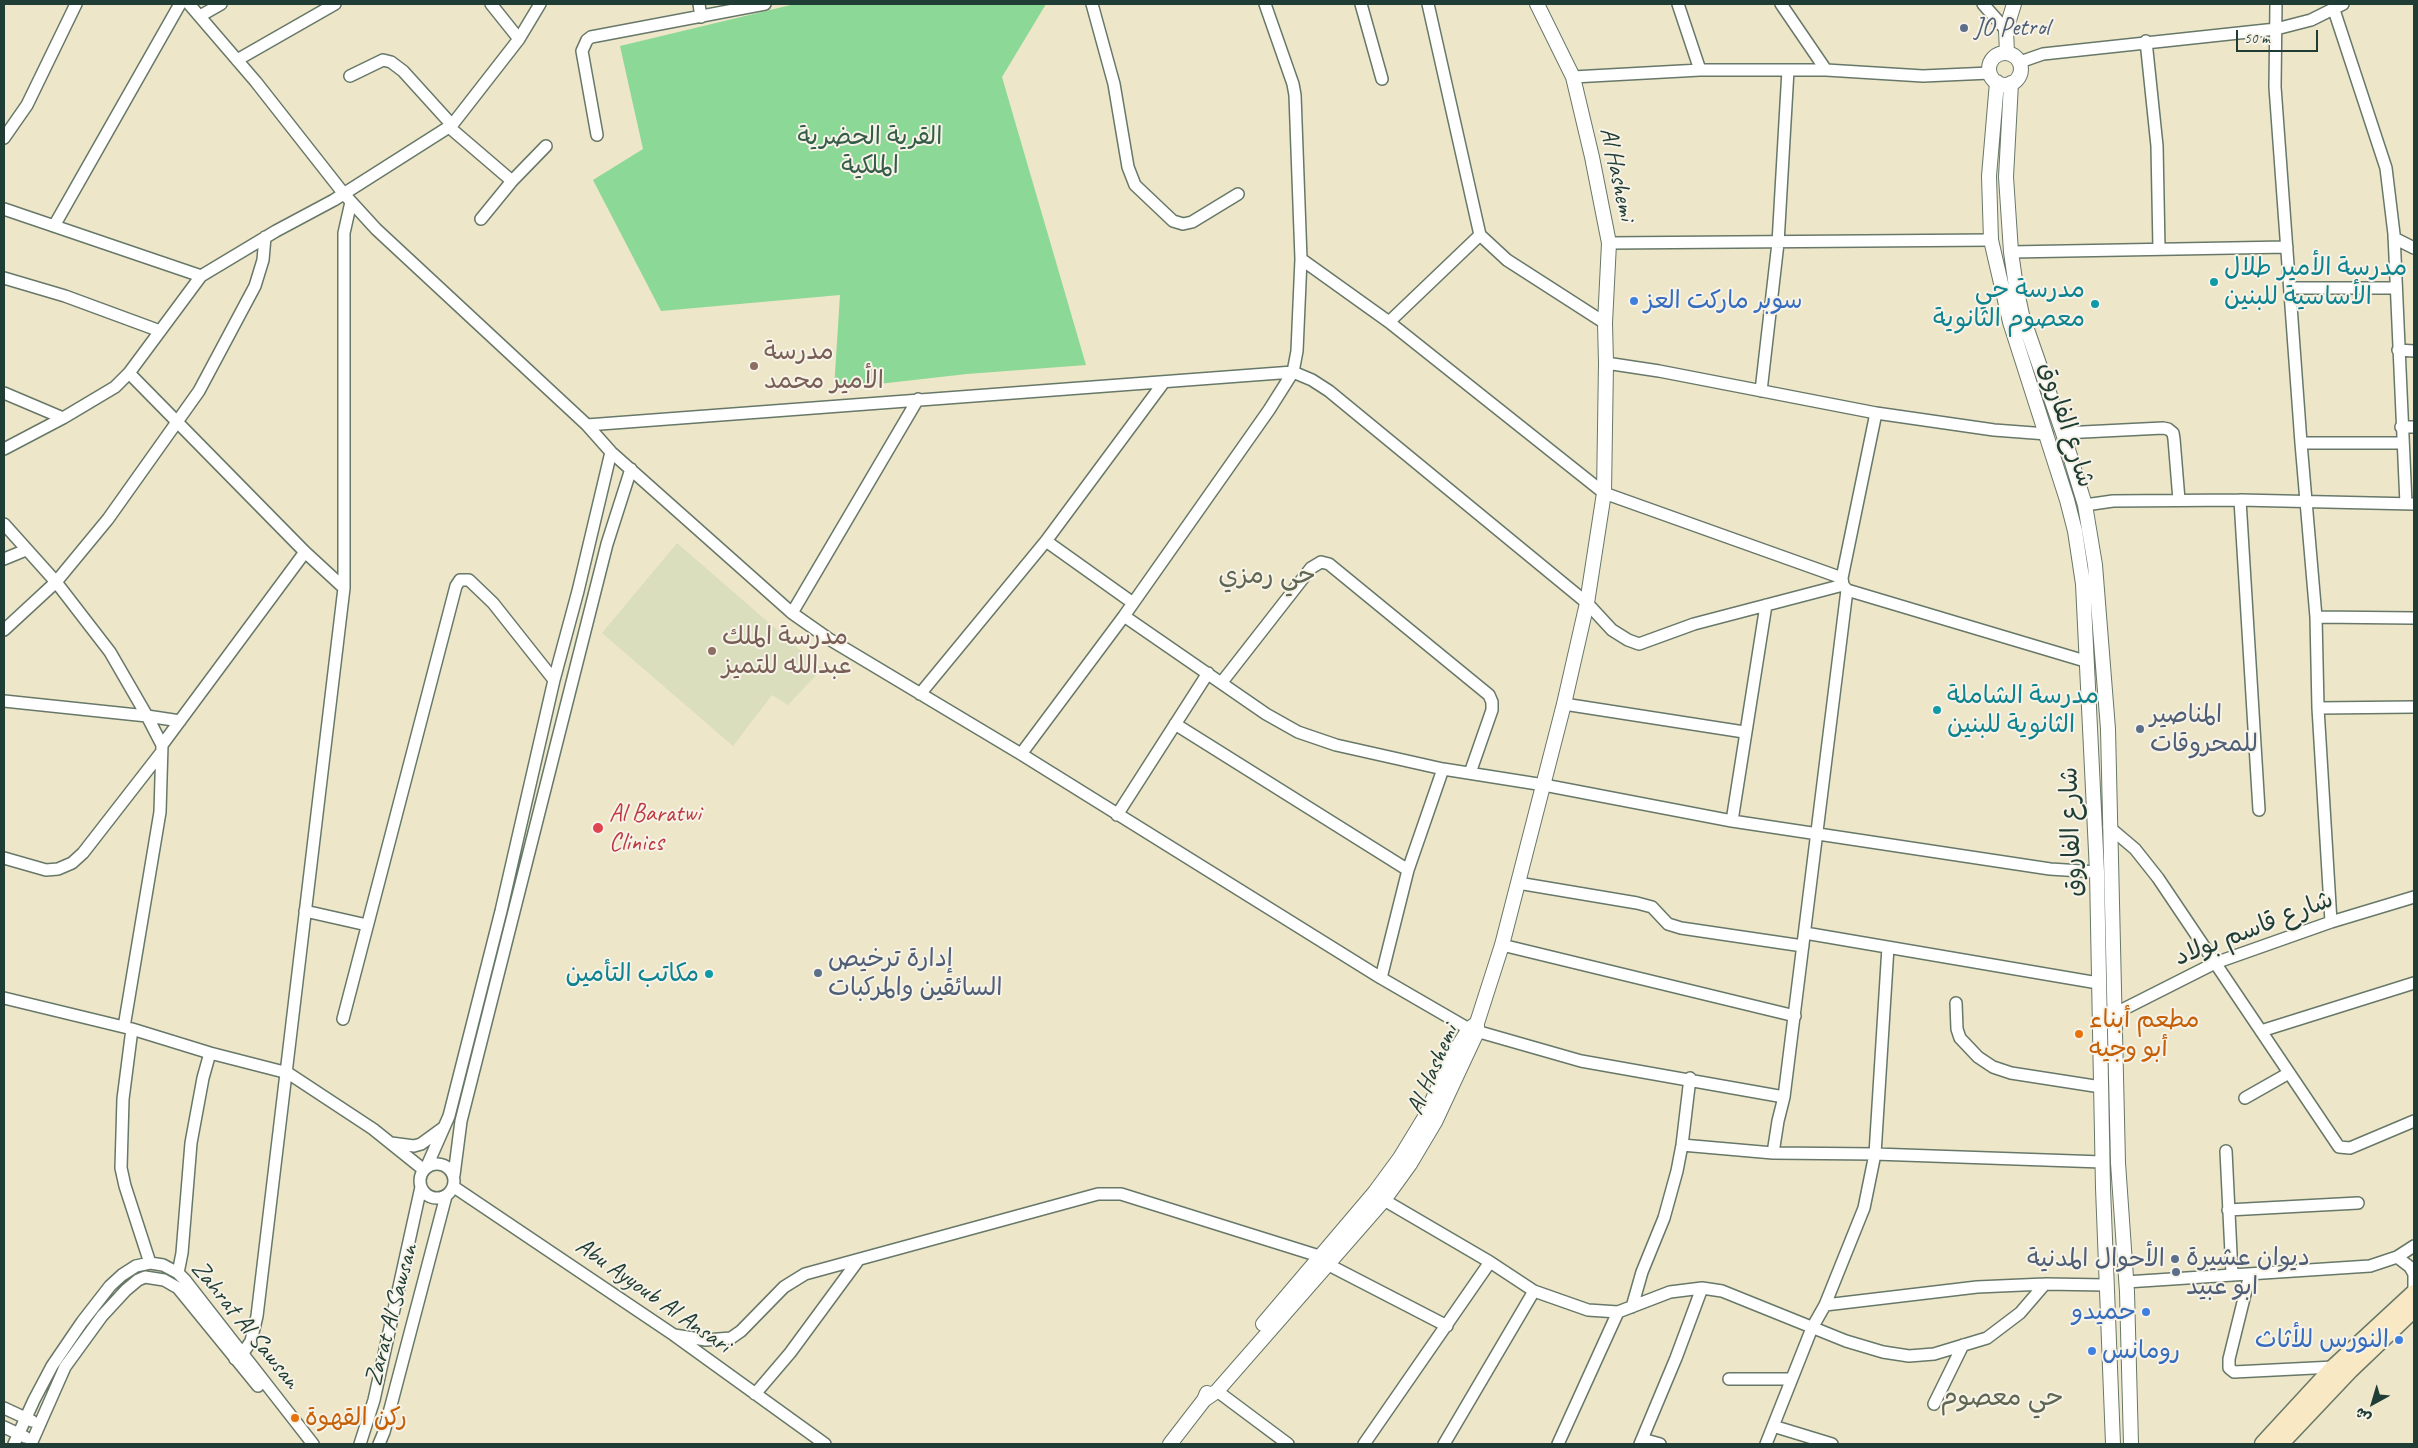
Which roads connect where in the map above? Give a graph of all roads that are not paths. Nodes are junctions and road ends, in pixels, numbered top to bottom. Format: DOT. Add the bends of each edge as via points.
graph roads {
  1 [pos="76,4"];
  2 [pos="180,4"];
  3 [pos="189,4"];
  4 [pos="221,4"];
  5 [pos="335,4"];
  6 [pos="491,4"];
  7 [pos="540,4"];
  8 [pos="699,4"];
  9 [pos="765,4"];
  10 [pos="1092,4"];
  11 [pos="1265,4"];
  12 [pos="1361,4"];
  13 [pos="1428,4"];
  14 [pos="1678,4"];
  15 [pos="1780,4"];
  16 [pos="1983,4"];
  17 [pos="2014,4"];
  18 [pos="2276,4"];
  19 [pos="1540,5"];
  20 [pos="2339,7"];
  21 [pos="200,16"];
  22 [pos="701,17"];
  23 [pos="2276,29"];
  24 [pos="2006,30"];
  25 [pos="519,39"];
  26 [pos="2146,41"];
  27 [pos="2007,53"];
  28 [pos="237,60"];
  29 [pos="2020,62"];
  30 [pos="1700,70"];
  31 [pos="1788,70"];
  32 [pos="1826,70"];
  33 [pos="350,76"];
  34 [pos="1572,77"];
  35 [pos="1994,77"];
  36 [pos="1382,79"];
  37 [pos="2011,83"];
  38 [pos="450,126"];
  39 [pos="597,135"];
  40 [pos="4,138"];
  41 [pos="546,146"];
  42 [pos="512,181"];
  43 [pos="1238,194"];
  44 [pos="348,198"];
  45 [pos="4,209"];
  46 [pos="481,219"];
  47 [pos="54,226"];
  48 [pos="1480,236"];
  49 [pos="265,237"];
  50 [pos="2394,238"];
  51 [pos="1991,240"];
  52 [pos="1609,243"];
  53 [pos="1778,243"];
  54 [pos="2287,247"];
  55 [pos="2414,248"];
  56 [pos="2159,249"];
  57 [pos="2010,252"];
  58 [pos="1301,259"];
  59 [pos="201,276"];
  60 [pos="4,278"];
  61 [pos="2291,288"];
  62 [pos="2396,288"];
  63 [pos="1389,322"];
  64 [pos="1605,323"];
  65 [pos="160,331"];
  66 [pos="2398,350"];
  67 [pos="2414,351"];
  68 [pos="1606,363"];
  69 [pos="1293,372"];
  70 [pos="130,373"];
  71 [pos="1164,382"];
  72 [pos="1761,391"];
  73 [pos="4,393"];
  74 [pos="918,399"];
  75 [pos="1876,413"];
  76 [pos="63,418"];
  77 [pos="178,423"];
  78 [pos="587,425"];
  79 [pos="2401,427"];
  80 [pos="2414,427"];
  81 [pos="2063,433"];
  82 [pos="2047,434"];
  83 [pos="2301,443"];
  84 [pos="2403,443"];
  85 [pos="4,448"];
  86 [pos="611,452"];
  87 [pos="631,469"];
  88 [pos="1604,493"];
  89 [pos="2179,500"];
  90 [pos="2240,500"];
  91 [pos="2305,502"];
  92 [pos="2410,504"];
  93 [pos="2085,505"];
  94 [pos="4,524"];
  95 [pos="1046,540"];
  96 [pos="26,550"];
  97 [pos="305,552"];
  98 [pos="4,559"];
  99 [pos="56,582"];
  100 [pos="1844,585"];
  101 [pos="344,588"];
  102 [pos="1133,603"];
  103 [pos="1587,603"];
  104 [pos="1766,605"];
  105 [pos="792,613"];
  106 [pos="1124,616"];
  107 [pos="2316,617"];
  108 [pos="2414,618"];
  109 [pos="4,630"];
  110 [pos="2085,661"];
  111 [pos="1208,673"];
  112 [pos="554,680"];
  113 [pos="1222,682"];
  114 [pos="920,694"];
  115 [pos="4,701"];
  116 [pos="1564,704"];
  117 [pos="2414,707"];
  118 [pos="2318,708"];
  119 [pos="147,716"];
  120 [pos="180,721"];
  121 [pos="1175,724"];
  122 [pos="2090,728"];
  123 [pos="2108,728"];
  124 [pos="1744,732"];
  125 [pos="161,749"];
  126 [pos="1021,754"];
  127 [pos="1443,770"];
  128 [pos="1470,773"];
  129 [pos="1544,785"];
  130 [pos="2260,810"];
  131 [pos="1118,815"];
  132 [pos="1732,821"];
  133 [pos="2110,827"];
  134 [pos="1819,833"];
  135 [pos="4,858"];
  136 [pos="1408,870"];
  137 [pos="2097,872"];
  138 [pos="1518,883"];
  139 [pos="2414,897"];
  140 [pos="305,911"];
  141 [pos="2331,922"];
  142 [pos="367,925"];
  143 [pos="1805,934"];
  144 [pos="1502,946"];
  145 [pos="1803,946"];
  146 [pos="1888,947"];
  147 [pos="2215,963"];
  148 [pos="1381,978"];
  149 [pos="2098,983"];
  150 [pos="2414,983"];
  151 [pos="4,998"];
  152 [pos="1956,1003"];
  153 [pos="2114,1014"];
  154 [pos="1794,1016"];
  155 [pos="343,1019"];
  156 [pos="128,1028"];
  157 [pos="1474,1028"];
  158 [pos="2261,1031"];
  159 [pos="210,1053"];
  160 [pos="288,1073"];
  161 [pos="2289,1073"];
  162 [pos="1690,1078"];
  163 [pos="2101,1087"];
  164 [pos="1784,1097"];
  165 [pos="2245,1098"];
  166 [pos="2414,1121"];
  167 [pos="446,1125"];
  168 [pos="1426,1127"];
  169 [pos="391,1143"];
  170 [pos="1682,1146"];
  171 [pos="2226,1151"];
  172 [pos="1773,1153"];
  173 [pos="1875,1154"];
  174 [pos="2102,1162"];
  175 [pos="425,1168"];
  176 [pos="454,1175"];
  177 [pos="421,1187"];
  178 [pos="450,1191"];
  179 [pos="1384,1200"];
  180 [pos="2358,1203"];
  181 [pos="2228,1210"];
  182 [pos="2414,1246"];
  183 [pos="2398,1257"];
  184 [pos="1323,1260"];
  185 [pos="857,1262"];
  186 [pos="1490,1262"];
  187 [pos="150,1263"];
  188 [pos="178,1273"];
  189 [pos="2232,1274"];
  190 [pos="2250,1274"];
  191 [pos="2044,1284"];
  192 [pos="2126,1287"];
  193 [pos="1702,1288"];
  194 [pos="1534,1291"];
  195 [pos="2106,1291"];
  196 [pos="2414,1298"];
  197 [pos="1824,1305"];
  198 [pos="1632,1307"];
  199 [pos="1618,1312"];
  200 [pos="1447,1326"];
  201 [pos="1812,1328"];
  202 [pos="674,1335"];
  203 [pos="1963,1345"];
  204 [pos="239,1356"];
  205 [pos="2334,1366"];
  206 [pos="1730,1379"];
  207 [pos="1791,1379"];
  208 [pos="1217,1391"];
  209 [pos="755,1394"];
  210 [pos="1204,1400"];
  211 [pos="1934,1404"];
  212 [pos="4,1408"];
  213 [pos="26,1418"];
  214 [pos="40,1426"];
  215 [pos="1773,1426"];
  216 [pos="4,1427"];
  217 [pos="17,1440"];
  218 [pos="32,1442"];
  219 [pos="1641,1442"];
  220 [pos="306,1444"];
  221 [pos="313,1444"];
  222 [pos="360,1444"];
  223 [pos="379,1444"];
  224 [pos="825,1444"];
  225 [pos="1170,1444"];
  226 [pos="1288,1444"];
  227 [pos="1364,1444"];
  228 [pos="1444,1444"];
  229 [pos="1558,1444"];
  230 [pos="1660,1444"];
  231 [pos="1766,1444"];
  232 [pos="1832,1444"];
  233 [pos="2113,1444"];
  234 [pos="2131,1444"];
  235 [pos="2263,1444"];
  236 [pos="2280,1444"];
  1 -- 40 [label="street" via="27,106"];
  2 -- 47 [label="street"];
  3 -- 21 [label="street"];
  4 -- 21 [label="street"];
  5 -- 28 [label="street"];
  6 -- 25 [label="street"];
  7 -- 25 [label="street"];
  8 -- 22 [label="street"];
  9 -- 22 [label="street"];
  10 -- 43 [label="street" via="1114,84 1128,167 1135,185 1173,221 1183,224 1192,222"];
  11 -- 58 [label="street" via="1295,95"];
  12 -- 36 [label="street"];
  13 -- 48 [label="street"];
  14 -- 30 [label="street"];
  15 -- 32 [label="street"];
  16 -- 24 [label="street"];
  17 -- 24 [label="street"];
  18 -- 23 [label="street"];
  19 -- 34 [label="street, Al Hashemi"];
  20 -- 23 [label="street" via="2311,20"];
  20 -- 50 [label="street" via="2386,168"];
  21 -- 28 [label="street"];
  22 -- 39 [label="street" via="587,40 582,51"];
  23 -- 26 [label="street"];
  23 -- 54 [label="street" via="2275,87"];
  24 -- 27 [label="street"];
  25 -- 38 [label="street"];
  26 -- 29 [label="street" via="2043,54"];
  26 -- 56 [label="street" via="2157,146"];
  27 -- 29 [label="street"];
  27 -- 35 [label="street" via="2001,53 1992,61"];
  28 -- 44 [label="street"];
  29 -- 37 [label="street" via="2020,74"];
  30 -- 31 [label="street"];
  30 -- 34 [label="street"];
  31 -- 32 [label="street"];
  31 -- 53 [label="street"];
  32 -- 35 [label="street"];
  33 -- 38 [label="street" via="383,60 391,62 403,71"];
  34 -- 52 [label="street, Al Hashemi"];
  35 -- 37 [label="street"];
  35 -- 51 [label="street, شارع الفاروق" via="1988,176"];
  37 -- 57 [label="street, شارع الفاروق" via="2006,177"];
  38 -- 42 [label="street"];
  38 -- 44 [label="street"];
  41 -- 42 [label="street"];
  42 -- 46 [label="street"];
  44 -- 49 [label="street"];
  44 -- 78 [label="street" via="376,229"];
  44 -- 101 [label="street" via="344,233"];
  45 -- 47 [label="street"];
  47 -- 59 [label="street"];
  48 -- 63 [label="street"];
  48 -- 64 [label="street" via="1507,260"];
  49 -- 59 [label="street"];
  49 -- 77 [label="street" via="263,260 255,286 199,391"];
  50 -- 55 [label="street"];
  50 -- 62 [label="street"];
  51 -- 53 [label="street"];
  51 -- 82 [label="street, شارع الفاروق" via="2010,322"];
  52 -- 53 [label="street"];
  52 -- 64 [label="street, Al Hashemi"];
  53 -- 72 [label="street"];
  54 -- 56 [label="street"];
  54 -- 61 [label="street"];
  56 -- 57 [label="street"];
  57 -- 81 [label="street, شارع الفاروق" via="2022,315"];
  58 -- 63 [label="street"];
  58 -- 69 [label="street" via="1297,351"];
  59 -- 65 [label="street"];
  60 -- 65 [label="street" via="66,296"];
  61 -- 62 [label="street"];
  61 -- 83 [label="street"];
  62 -- 66 [label="street"];
  63 -- 88 [label="street"];
  64 -- 68 [label="street, Al Hashemi"];
  65 -- 70 [label="street"];
  66 -- 67 [label="street"];
  66 -- 79 [label="street"];
  68 -- 72 [label="street"];
  68 -- 88 [label="street, Al Hashemi"];
  69 -- 71 [label="street"];
  69 -- 102 [label="street"];
  69 -- 103 [label="street" via="1329,391"];
  70 -- 76 [label="street" via="103,396"];
  70 -- 77 [label="street"];
  71 -- 74 [label="street"];
  71 -- 95 [label="street"];
  72 -- 75 [label="street"];
  73 -- 76 [label="street"];
  74 -- 78 [label="street"];
  74 -- 105 [label="street"];
  75 -- 82 [label="street"];
  75 -- 100 [label="street"];
  76 -- 85 [label="street"];
  77 -- 97 [label="street"];
  77 -- 99 [label="street" via="108,519"];
  78 -- 86 [label="street"];
  79 -- 80 [label="street"];
  79 -- 84 [label="street"];
  81 -- 89 [label="street" via="2168,429 2174,439"];
  81 -- 93 [label="street, شارع الفاروق"];
  82 -- 110 [label="street, شارع الفاروق" via="2080,559"];
  83 -- 84 [label="street"];
  83 -- 91 [label="street"];
  84 -- 92 [label="street"];
  86 -- 87 [label="street"];
  86 -- 112 [label="street"];
  87 -- 105 [label="street"];
  87 -- 176 [label="street" via="607,544 461,1121"];
  88 -- 100 [label="street"];
  88 -- 103 [label="street, Al Hashemi"];
  89 -- 90 [label="street"];
  89 -- 93 [label="street" via="2113,501"];
  90 -- 91 [label="street"];
  90 -- 130 [label="street"];
  91 -- 92 [label="street"];
  91 -- 107 [label="street"];
  93 -- 123 [label="street, شارع الفاروق" via="2095,565"];
  94 -- 96 [label="street"];
  95 -- 102 [label="street"];
  95 -- 114 [label="street"];
  96 -- 98 [label="street"];
  96 -- 99 [label="street"];
  97 -- 101 [label="street"];
  97 -- 120 [label="street"];
  99 -- 109 [label="street"];
  99 -- 119 [label="street" via="110,652"];
  100 -- 104 [label="street"];
  100 -- 110 [label="street"];
  100 -- 134 [label="street"];
  101 -- 140 [label="street"];
  102 -- 106 [label="street"];
  103 -- 104 [label="street" via="1612,630 1639,644 1694,624"];
  103 -- 116 [label="street, Al Hashemi"];
  104 -- 124 [label="street"];
  105 -- 114 [label="street"];
  106 -- 111 [label="street"];
  106 -- 126 [label="street"];
  107 -- 108 [label="street"];
  107 -- 118 [label="street"];
  110 -- 122 [label="street, شارع الفاروق"];
  111 -- 113 [label="street"];
  111 -- 121 [label="street"];
  112 -- 142 [label="street" via="494,603 469,580 460,580"];
  112 -- 167 [label="street" via="506,892"];
  113 -- 127 [label="street" via="1266,714 1317,740"];
  113 -- 128 [label="street" via="1311,568 1321,562 1329,564 1489,695 1492,710"];
  114 -- 126 [label="street"];
  115 -- 119 [label="street"];
  116 -- 124 [label="street"];
  116 -- 129 [label="street, Al Hashemi"];
  117 -- 118 [label="street"];
  118 -- 141 [label="street"];
  119 -- 120 [label="street"];
  119 -- 125 [label="street"];
  120 -- 125 [label="street"];
  121 -- 131 [label="street"];
  121 -- 136 [label="street"];
  122 -- 123 [label="street"];
  122 -- 137 [label="street, شارع الفاروق"];
  123 -- 133 [label="street, شارع الفاروق"];
  124 -- 132 [label="street"];
  125 -- 135 [label="street" via="84,853 72,863 46,870"];
  125 -- 156 [label="street" via="160,812"];
  126 -- 131 [label="street"];
  127 -- 128 [label="street"];
  127 -- 136 [label="street"];
  128 -- 129 [label="street"];
  129 -- 132 [label="street"];
  129 -- 138 [label="street, Al Hashemi"];
  131 -- 148 [label="street"];
  132 -- 134 [label="street"];
  133 -- 147 [label="street" via="2146,863"];
  133 -- 153 [label="street, شارع الفاروق"];
  134 -- 137 [label="street" via="2050,869"];
  134 -- 143 [label="street"];
  136 -- 148 [label="street"];
  137 -- 149 [label="street, شارع الفاروق"];
  138 -- 144 [label="street, Al Hashemi"];
  138 -- 145 [label="street" via="1652,907 1668,924 1681,928"];
  139 -- 141 [label="street, شارع قاسم بولاد"];
  140 -- 142 [label="street"];
  140 -- 160 [label="street"];
  141 -- 147 [label="street, شارع قاسم بولاد"];
  142 -- 155 [label="street"];
  143 -- 145 [label="street"];
  143 -- 146 [label="street"];
  144 -- 154 [label="street"];
  144 -- 157 [label="street, Al Hashemi"];
  145 -- 154 [label="street"];
  146 -- 149 [label="street"];
  146 -- 173 [label="street"];
  147 -- 153 [label="street, شارع قاسم بولاد"];
  147 -- 158 [label="street"];
  148 -- 157 [label="street"];
  149 -- 163 [label="street, شارع الفاروق"];
  150 -- 158 [label="street"];
  151 -- 156 [label="street"];
  152 -- 163 [label="street" via="1960,1038 1993,1067 2011,1074"];
  153 -- 192 [label="street, شارع الفاروق" via="2118,1162"];
  154 -- 164 [label="street"];
  156 -- 159 [label="street"];
  156 -- 187 [label="street" via="121,1168"];
  157 -- 162 [label="street" via="1581,1061"];
  157 -- 168 [label="street, Al Hashemi"];
  158 -- 161 [label="street"];
  159 -- 160 [label="street"];
  159 -- 188 [label="street" via="191,1143"];
  160 -- 169 [label="street" via="319,1091"];
  160 -- 204 [label="street" via="273,1168 257,1316 251,1342"];
  161 -- 165 [label="street"];
  161 -- 166 [label="street" via="2342,1148 2371,1141"];
  162 -- 164 [label="street"];
  162 -- 170 [label="street"];
  163 -- 174 [label="street, شارع الفاروق"];
  164 -- 172 [label="street"];
  167 -- 169 [label="street" via="422,1144"];
  167 -- 175 [label="street"];
  168 -- 179 [label="street, Al Hashemi" via="1410,1164"];
  168 -- 184 [label="street, Al Hashemi"];
  169 -- 175 [label="street"];
  170 -- 172 [label="street"];
  170 -- 198 [label="street" via="1664,1218"];
  171 -- 181 [label="street"];
  172 -- 173 [label="street"];
  173 -- 174 [label="street"];
  173 -- 197 [label="street" via="1864,1208"];
  174 -- 195 [label="street, شارع الفاروق"];
  175 -- 176 [label="street" via="434,1164 446,1166"];
  175 -- 177 [label="street" via="420,1175"];
  176 -- 178 [label="street"];
  177 -- 178 [label="street" via="428,1196 440,1198"];
  177 -- 222 [label="street" via="374,1400"];
  178 -- 202 [label="street, Abu Ayyoub Al Ansari"];
  178 -- 223 [label="street, Zarat Al Sawsan"];
  179 -- 184 [label="street, Al Hashemi"];
  179 -- 186 [label="street"];
  180 -- 181 [label="street"];
  181 -- 189 [label="street"];
  182 -- 183 [label="street"];
  183 -- 190 [label="street" via="2370,1266"];
  183 -- 196 [label="street" via="2414,1274"];
  184 -- 185 [label="street" via="1120,1194 1098,1194"];
  184 -- 200 [label="street"];
  184 -- 208 [label="street, Al Hashemi"];
  184 -- 210 [label="street, Al Hashemi" via="1210,1387"];
  185 -- 202 [label="street" via="805,1274 784,1286 731,1338 706,1340"];
  185 -- 209 [label="street" via="790,1353"];
  186 -- 194 [label="street"];
  186 -- 200 [label="street"];
  187 -- 188 [label="street, Zahrat Al Sawsan" via="163,1264"];
  187 -- 213 [label="street, Zahrat Al Sawsan" via="136,1266 122,1275 101,1297 52,1366"];
  188 -- 204 [label="street, Zahrat Al Sawsan"];
  189 -- 190 [label="street"];
  189 -- 192 [label="street"];
  190 -- 205 [label="street" via="2228,1359 2229,1368 2234,1372"];
  191 -- 195 [label="street"];
  191 -- 197 [label="street" via="1977,1287"];
  191 -- 203 [label="street" via="2020,1313 2004,1326 1987,1338"];
  192 -- 195 [label="street"];
  192 -- 234 [label="street, شارع الفاروق"];
  193 -- 198 [label="street" via="1670,1292"];
  193 -- 201 [label="street" via="1722,1292"];
  193 -- 219 [label="street"];
  194 -- 199 [label="street" via="1588,1310"];
  194 -- 228 [label="street"];
  195 -- 233 [label="street, شارع الفاروق"];
  196 -- 205 [label="main road"];
  196 -- 236 [label="main road"];
  197 -- 201 [label="street"];
  198 -- 199 [label="street"];
  199 -- 229 [label="street"];
  200 -- 227 [label="street"];
  201 -- 203 [label="street" via="1883,1352 1909,1356 1934,1354"];
  201 -- 207 [label="street"];
  202 -- 209 [label="street, Abu Ayyoub Al Ansari"];
  203 -- 211 [label="street"];
  204 -- 214 [label="street" via="178,1288 164,1280 145,1277 132,1284 102,1316 65,1367"];
  204 -- 220 [label="street"];
  204 -- 221 [label="street, Zahrat Al Sawsan"];
  205 -- 235 [label="main road"];
  206 -- 207 [label="street"];
  207 -- 215 [label="street"];
  208 -- 210 [label="street, Al Hashemi"];
  208 -- 226 [label="street"];
  209 -- 224 [label="street, Abu Ayyoub Al Ansari"];
  210 -- 225 [label="street, Al Hashemi"];
  212 -- 213 [label="street"];
  213 -- 214 [label="street"];
  213 -- 217 [label="street, Zahrat Al Sawsan"];
  214 -- 218 [label="street"];
  215 -- 231 [label="street"];
  215 -- 232 [label="street"];
  216 -- 217 [label="street"];
  217 -- 218 [label="street"];
  219 -- 230 [label="street"];
}
